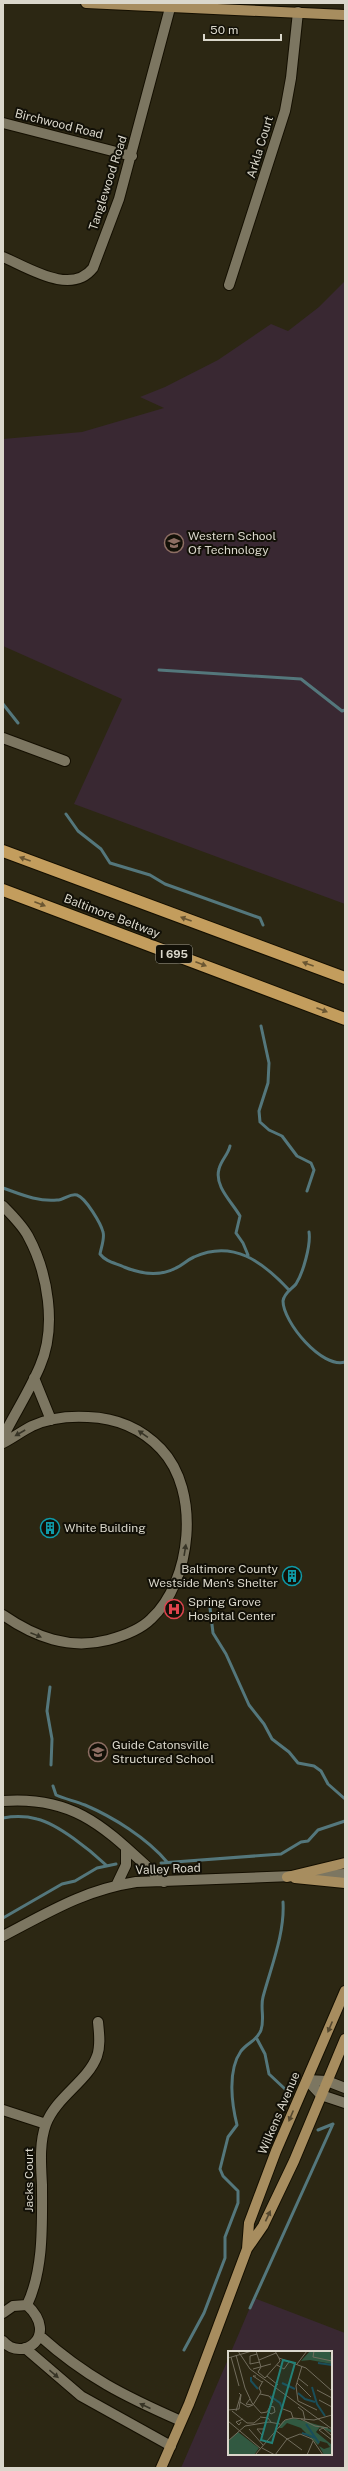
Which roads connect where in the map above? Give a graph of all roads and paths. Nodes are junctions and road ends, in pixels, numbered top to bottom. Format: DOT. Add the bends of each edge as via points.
graph roads {
  1 [pos="86,3"];
  2 [pos="138,4"];
  3 [pos="170,8"];
  4 [pos="298,12"];
  5 [pos="345,15"];
  6 [pos="3,123"];
  7 [pos="132,156"];
  8 [pos="3,257"];
  9 [pos="229,285"];
  10 [pos="3,738"];
  11 [pos="65,761"];
  12 [pos="3,851"];
  13 [pos="3,890"];
  14 [pos="345,978"];
  15 [pos="345,1019"];
  16 [pos="3,1206"];
  17 [pos="34,1378"];
  18 [pos="51,1420"];
  19 [pos="3,1437"];
  20 [pos="3,1443"];
  21 [pos="3,1615"];
  22 [pos="3,1801"];
  23 [pos="126,1848"];
  24 [pos="345,1863"];
  25 [pos="345,1874"];
  26 [pos="287,1877"];
  27 [pos="164,1882"];
  28 [pos="345,1884"];
  29 [pos="116,1886"];
  30 [pos="3,1936"];
  31 [pos="345,1991"];
  32 [pos="98,2022"];
  33 [pos="345,2039"];
  34 [pos="306,2080"];
  35 [pos="327,2081"];
  36 [pos="345,2088"];
  37 [pos="321,2095"];
  38 [pos="345,2104"];
  39 [pos="3,2110"];
  40 [pos="46,2124"];
  41 [pos="247,2249"];
  42 [pos="28,2305"];
  43 [pos="3,2313"];
  44 [pos="40,2336"];
  45 [pos="3,2341"];
  46 [pos="25,2348"];
  47 [pos="181,2421"];
  48 [pos="171,2446"];
  49 [pos="161,2468"];
  1 -- 2 [label="main road"];
  2 -- 3 [label="main road"];
  3 -- 4 [label="main road"];
  3 -- 7 [label="street, Tanglewood Road"];
  4 -- 5 [label="main road"];
  4 -- 9 [label="street, Arkla Court" via="285,111"];
  6 -- 7 [label="street, Birchwood Road"];
  7 -- 8 [label="street, Tanglewood Road" via="112,218 93,268 87,275 79,280 62,281"];
  10 -- 11 [label="street"];
  14 -- 12 [label="highway, Baltimore Beltway, one-way"];
  13 -- 15 [label="highway, Baltimore Beltway / I 695, one-way"];
  16 -- 17 [label="street" via="28,1236 37,1256 46,1292 49,1324 45,1349"];
  17 -- 18 [label="street"];
  17 -- 19 [label="street"];
  18 -- 20 [label="street, one-way" via="32,1426"];
  21 -- 18 [label="street, one-way" via="48,1640 98,1643 120,1637 151,1620 166,1599 181,1566 187,1525 185,1506 172,1465 161,1450 130,1426 112,1419 77,1416"];
  22 -- 23 [label="street" via="33,1801 64,1807 106,1829"];
  23 -- 27 [label="street"];
  23 -- 29 [label="street" via="126,1865"];
  24 -- 26 [label="main road"];
  25 -- 26 [label="street, Valley Road"];
  26 -- 27 [label="street, Valley Road"];
  26 -- 28 [label="main road"];
  27 -- 29 [label="street, Valley Road"];
  29 -- 30 [label="street, Valley Road" via="76,1898"];
  31 -- 34 [label="main road, Wilkens Avenue, one-way"];
  32 -- 40 [label="street, Jacks Court" via="97,2056 90,2068 64,2096"];
  33 -- 35 [label="main road, Wilkens Avenue"];
  34 -- 35 [label="street"];
  34 -- 37 [label="street"];
  34 -- 41 [label="main road, Wilkens Avenue, one-way" via="249,2223"];
  35 -- 36 [label="street"];
  35 -- 37 [label="main road, Wilkens Avenue"];
  37 -- 38 [label="street"];
  41 -- 37 [label="main road, Wilkens Avenue, one-way" via="263,2226"];
  39 -- 40 [label="street"];
  40 -- 42 [label="street, Jacks Court" via="41,2154 42,2228 35,2285"];
  41 -- 47 [label="main road, Wilkens Avenue"];
  42 -- 43 [label="street" via="13,2306"];
  42 -- 44 [label="street" via="37,2314 41,2324"];
  44 -- 46 [label="street"];
  47 -- 44 [label="street, one-way" via="123,2396 94,2379"];
  45 -- 46 [label="street" via="12,2348"];
  46 -- 48 [label="street, one-way" via="81,2396"];
  47 -- 48 [label="main road, Wilkens Avenue"];
  48 -- 49 [label="main road, Wilkens Avenue"];
}
